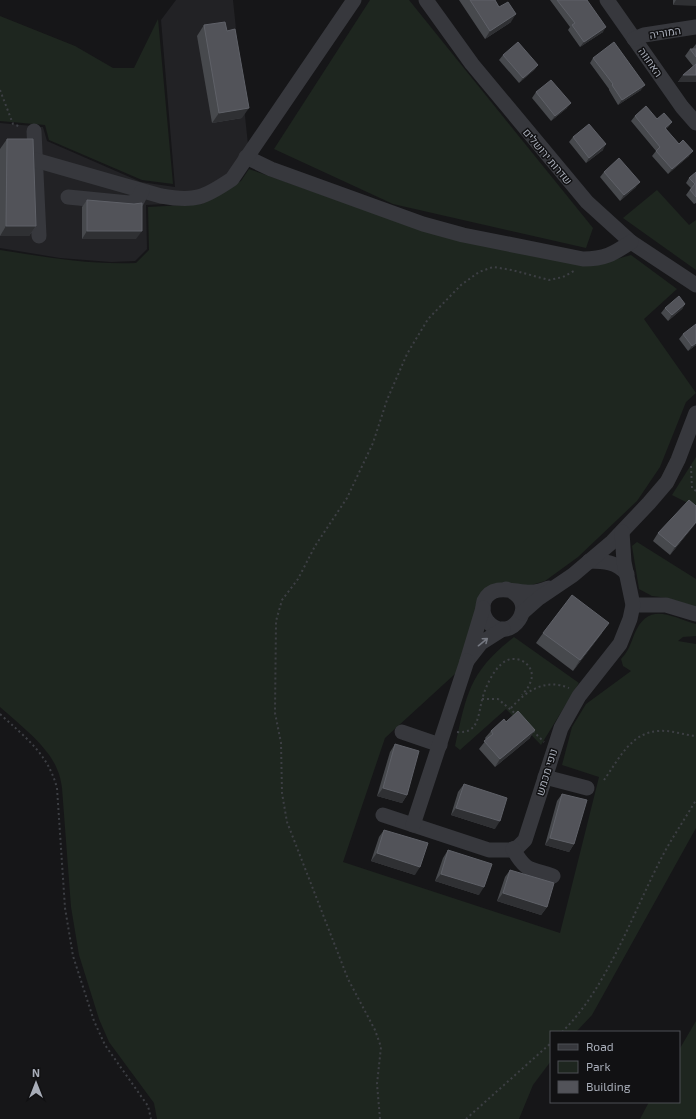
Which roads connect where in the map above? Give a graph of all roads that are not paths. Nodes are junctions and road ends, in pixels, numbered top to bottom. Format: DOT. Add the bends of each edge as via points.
graph roads {
  1 [pos="354,0"];
  2 [pos="426,0"];
  3 [pos="607,0"];
  4 [pos="696,27"];
  5 [pos="634,39"];
  6 [pos="696,124"];
  7 [pos="34,130"];
  8 [pos="246,157"];
  9 [pos="35,160"];
  10 [pos="142,191"];
  11 [pos="68,197"];
  12 [pos="39,236"];
  13 [pos="631,242"];
  14 [pos="696,285"];
  15 [pos="696,413"];
  16 [pos="622,532"];
  17 [pos="589,561"];
  18 [pos="627,574"];
  19 [pos="554,586"];
  20 [pos="506,589"];
  21 [pos="633,605"];
  22 [pos="483,608"];
  23 [pos="522,613"];
  24 [pos="696,614"];
  25 [pos="503,629"];
  26 [pos="467,661"];
  27 [pos="402,732"];
  28 [pos="440,745"];
  29 [pos="545,777"];
  30 [pos="587,788"];
  31 [pos="383,815"];
  32 [pos="414,825"];
  33 [pos="514,849"];
  34 [pos="553,876"];
  1 -- 8 [label="street"];
  2 -- 13 [label="street, שדרות ירושלים" via="472,64 587,202"];
  3 -- 5 [label="street, האחווה"];
  4 -- 5 [label="street, המוריה" via="644,35"];
  5 -- 6 [label="street, האחווה"];
  7 -- 9 [label="street"];
  8 -- 10 [label="street" via="232,179 204,196 178,199"];
  8 -- 13 [label="street" via="271,169 423,224 463,235 583,259 599,259 612,255"];
  9 -- 10 [label="street"];
  9 -- 12 [label="street"];
  10 -- 11 [label="street" via="137,201 129,203"];
  13 -- 14 [label="street, שדרות ירושלים"];
  15 -- 16 [label="street" via="667,482"];
  16 -- 17 [label="street"];
  16 -- 18 [label="street, נופי מכמש"];
  17 -- 18 [label="street" via="613,564"];
  17 -- 19 [label="street"];
  18 -- 21 [label="street, נופי מכמש"];
  19 -- 20 [label="street" via="542,591 527,592"];
  19 -- 23 [label="street"];
  20 -- 22 [label="street" via="493,592 484,601"];
  20 -- 23 [label="street" via="521,600"];
  21 -- 24 [label="street" via="666,605"];
  21 -- 29 [label="street, נופי מכמש" via="620,644 579,696 561,728"];
  22 -- 25 [label="street" via="486,620"];
  22 -- 26 [label="street"];
  23 -- 25 [label="street" via="516,624"];
  26 -- 25 [label="street, one-way" via="481,643"];
  26 -- 28 [label="street"];
  27 -- 28 [label="street"];
  28 -- 32 [label="street"];
  29 -- 30 [label="street"];
  29 -- 33 [label="street, נופי מכמש" via="525,840"];
  31 -- 32 [label="street"];
  32 -- 33 [label="street" via="489,850"];
  33 -- 34 [label="street" via="526,868"];
}
